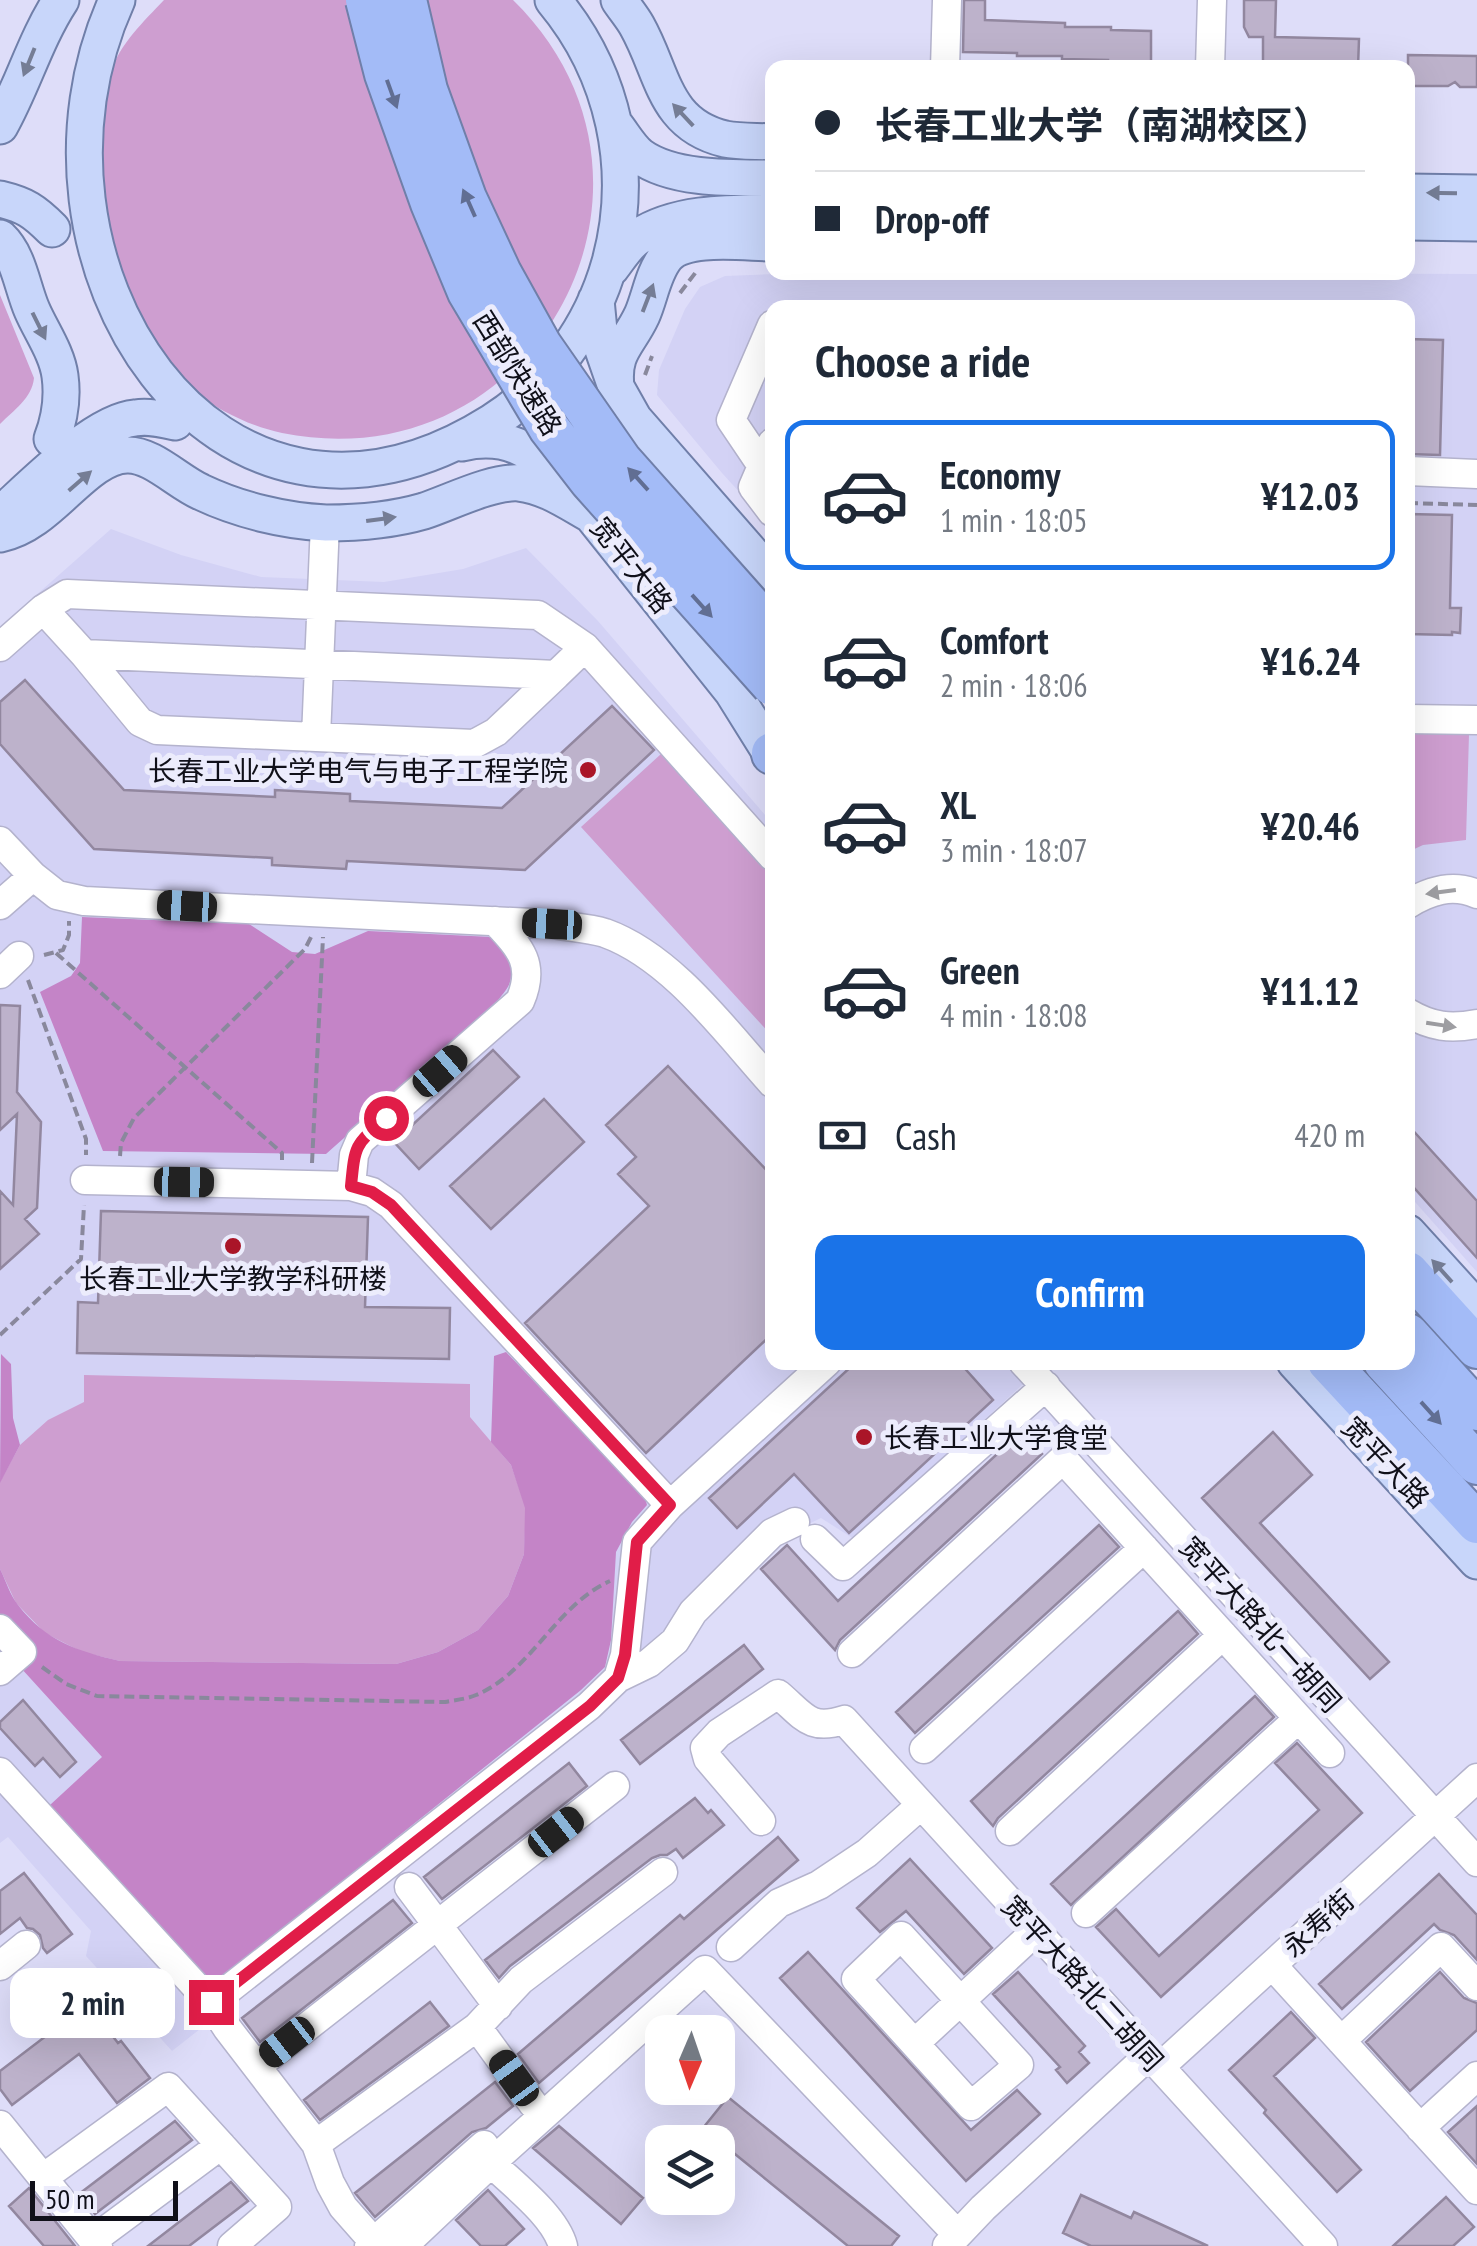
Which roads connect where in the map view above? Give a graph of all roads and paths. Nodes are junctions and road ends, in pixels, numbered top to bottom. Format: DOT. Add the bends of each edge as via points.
graph roads {
  1 [pos="61,0"];
  2 [pos="117,0"];
  3 [pos="366,0"];
  4 [pos="406,0"];
  5 [pos="553,0"];
  6 [pos="619,0"];
  7 [pos="947,0"];
  8 [pos="1212,0"];
  9 [pos="945,60"];
  10 [pos="1210,60"];
  11 [pos="615,125"];
  12 [pos="29,128"];
  13 [pos="765,142"];
  14 [pos="0,146"];
  15 [pos="765,178"];
  16 [pos="49,188"];
  17 [pos="1415,192"];
  18 [pos="1477,193"];
  19 [pos="0,199"];
  20 [pos="765,213"];
  21 [pos="1415,222"];
  22 [pos="1477,223"];
  23 [pos="0,238"];
  24 [pos="765,243"];
  25 [pos="708,267"];
  26 [pos="602,286"];
  27 [pos="672,303"];
  28 [pos="765,341"];
  29 [pos="652,356"];
  30 [pos="630,381"];
  31 [pos="178,423"];
  32 [pos="52,439"];
  33 [pos="451,445"];
  34 [pos="765,452"];
  35 [pos="765,459"];
  36 [pos="1415,471"];
  37 [pos="1477,474"];
  38 [pos="0,489"];
  39 [pos="765,502"];
  40 [pos="1415,503"];
  41 [pos="1477,506"];
  42 [pos="0,515"];
  43 [pos="595,517"];
  44 [pos="324,522"];
  45 [pos="0,534"];
  46 [pos="765,569"];
  47 [pos="321,606"];
  48 [pos="43,609"];
  49 [pos="765,622"];
  50 [pos="0,647"];
  51 [pos="585,647"];
  52 [pos="84,654"];
  53 [pos="319,664"];
  54 [pos="556,675"];
  55 [pos="765,677"];
  56 [pos="1415,719"];
  57 [pos="1477,720"];
  58 [pos="316,737"];
  59 [pos="765,743"];
  60 [pos="0,841"];
  61 [pos="765,848"];
  62 [pos="32,876"];
  63 [pos="1477,894"];
  64 [pos="68,897"];
  65 [pos="1415,900"];
  66 [pos="0,906"];
  67 [pos="324,913"];
  68 [pos="494,921"];
  69 [pos="56,953"];
  70 [pos="9,965"];
  71 [pos="1415,1017"];
  72 [pos="1477,1024"];
  73 [pos="186,1068"];
  74 [pos="765,1075"];
  75 [pos="85,1180"];
  76 [pos="120,1181"];
  77 [pos="282,1184"];
  78 [pos="311,1185"];
  79 [pos="351,1186"];
  80 [pos="1415,1241"];
  81 [pos="1415,1280"];
  82 [pos="1477,1309"];
  83 [pos="0,1335"];
  84 [pos="1415,1342"];
  85 [pos="1477,1348"];
  86 [pos="818,1370"];
  87 [pos="1031,1370"];
  88 [pos="1302,1370"];
  89 [pos="1335,1370"];
  90 [pos="1391,1370"];
  91 [pos="1046,1386"];
  92 [pos="1477,1410"];
  93 [pos="1477,1464"];
  94 [pos="670,1505"];
  95 [pos="1477,1523"];
  96 [pos="1144,1548"];
  97 [pos="1200,1556"];
  98 [pos="1477,1561"];
  99 [pos="632,1570"];
  100 [pos="1174,1581"];
  101 [pos="0,1629"];
  102 [pos="1223,1635"];
  103 [pos="22,1652"];
  104 [pos="852,1653"];
  105 [pos="0,1671"];
  106 [pos="618,1678"];
  107 [pos="1298,1719"];
  108 [pos="924,1750"];
  109 [pos="1330,1753"];
  110 [pos="0,1772"];
  111 [pos="1477,1778"];
  112 [pos="615,1786"];
  113 [pos="921,1805"];
  114 [pos="1435,1816"];
  115 [pos="761,1821"];
  116 [pos="1010,1831"];
  117 [pos="1477,1862"];
  118 [pos="663,1872"];
  119 [pos="409,1887"];
  120 [pos="1086,1912"];
  121 [pos="438,1925"];
  122 [pos="1036,1931"];
  123 [pos="26,1946"];
  124 [pos="732,1947"];
  125 [pos="702,1956"];
  126 [pos="1272,1965"];
  127 [pos="0,1966"];
  128 [pos="1477,1986"];
  129 [pos="960,2001"];
  130 [pos="211,2002"];
  131 [pos="498,2006"];
  132 [pos="477,2027"];
  133 [pos="1341,2041"];
  134 [pos="914,2043"];
  135 [pos="1154,2062"];
  136 [pos="257,2066"];
  137 [pos="1477,2076"];
  138 [pos="532,2104"];
  139 [pos="0,2125"];
  140 [pos="1420,2128"];
  141 [pos="316,2144"];
  142 [pos="220,2145"];
  143 [pos="491,2162"];
  144 [pos="43,2178"];
  145 [pos="1476,2188"];
  146 [pos="952,2240"];
  147 [pos="96,2243"];
  148 [pos="371,2243"];
  149 [pos="232,2246"];
  150 [pos="403,2246"];
  151 [pos="564,2246"];
  152 [pos="1323,2246"];
  1 -- 12 [label="main road, one-way" via="16,98"];
  2 -- 12 [label="main road"];
  3 -- 55 [label="highway, 西部快速路, one-way, bridge" via="385,74 468,292 549,428"];
  49 -- 4 [label="highway, 西部快速路, one-way, bridge" via="621,460 541,345 466,198 428,90"];
  5 -- 11 [label="main road" via="596,68"];
  13 -- 6 [label="main road, one-way" via="728,140 680,116"];
  7 -- 9 [label="street"];
  8 -- 10 [label="street"];
  11 -- 15 [label="main road" via="637,153 659,167"];
  11 -- 26 [label="main road" via="620,214"];
  12 -- 14 [label="main road"];
  16 -- 19 [label="main road" via="56,245 33,211"];
  18 -- 17 [label="main road, one-way"];
  20 -- 26 [label="main road" via="667,222 635,239"];
  21 -- 22 [label="main road"];
  23 -- 32 [label="main road, one-way" via="60,372 61,407"];
  30 -- 24 [label="main road, one-way" via="614,367 666,258 696,242"];
  25 -- 27 [label="path"];
  26 -- 30 [label="main road" via="600,342"];
  26 -- 33 [label="main road" via="548,376 503,416"];
  28 -- 34 [label="street" via="731,420"];
  29 -- 30 [label="path"];
  30 -- 46 [label="main road" via="634,419"];
  31 -- 32 [label="main road" via="101,365"];
  31 -- 33 [label="main road" via="218,445 304,468 394,464"];
  31 -- 42 [label="main road" via="132,418 105,428"];
  32 -- 38 [label="main road"];
  33 -- 43 [label="main road, 宽平大路" via="502,440 536,454"];
  35 -- 39 [label="street" via="753,486"];
  36 -- 37 [label="street"];
  40 -- 41 [label="path"];
  44 -- 43 [label="main road, one-way" via="406,515 520,483 550,491"];
  43 -- 59 [label="main road, 宽平大路"];
  45 -- 44 [label="main road, one-way" via="37,518 89,472 125,454 143,456 230,504"];
  44 -- 47 [label="street"];
  47 -- 48 [label="street" via="67,594"];
  47 -- 51 [label="street" via="538,615"];
  47 -- 53 [label="street"];
  48 -- 50 [label="street"];
  48 -- 52 [label="street"];
  51 -- 54 [label="street"];
  51 -- 61 [label="street"];
  52 -- 53 [label="street"];
  52 -- 58 [label="street" via="140,722 157,730"];
  53 -- 54 [label="street"];
  53 -- 58 [label="street"];
  54 -- 58 [label="street" via="474,744"];
  56 -- 57 [label="street"];
  60 -- 62 [label="street"];
  62 -- 64 [label="street"];
  62 -- 66 [label="street"];
  63 -- 65 [label="street, one-way" via="1446,888"];
  64 -- 67 [label="street"];
  64 -- 69 [label="path" via="69,935"];
  67 -- 68 [label="street"];
  67 -- 73 [label="path" via="305,948"];
  67 -- 78 [label="path"];
  68 -- 74 [label="street" via="605,933 645,954 687,988"];
  68 -- 79 [label="street" via="527,963 520,1001 360,1140"];
  69 -- 70 [label="path"];
  69 -- 73 [label="path"];
  70 -- 75 [label="path" via="86,1139"];
  71 -- 72 [label="street, one-way" via="1454,1028"];
  73 -- 76 [label="path" via="134,1118 120,1143"];
  73 -- 77 [label="path" via="282,1154"];
  75 -- 76 [label="street"];
  75 -- 83 [label="path" via="81,1259"];
  76 -- 77 [label="street"];
  77 -- 78 [label="street"];
  78 -- 79 [label="street"];
  79 -- 94 [label="street" via="391,1205"];
  82 -- 80 [label="main road, one-way"];
  81 -- 85 [label="highway"];
  84 -- 92 [label="highway"];
  86 -- 94 [label="street"];
  87 -- 91 [label="street, 宽平大路北一胡同"];
  88 -- 98 [label="main road, 宽平大路"];
  89 -- 95 [label="highway"];
  90 -- 93 [label="highway, one-way"];
  91 -- 97 [label="street, 宽平大路北一胡同"];
  91 -- 106 [label="street" via="843,1566 805,1531 772,1533 693,1612 675,1641"];
  94 -- 99 [label="street" via="637,1542"];
  96 -- 100 [label="street"];
  96 -- 104 [label="street" via="1063,1459"];
  96 -- 108 [label="street"];
  97 -- 100 [label="street"];
  97 -- 114 [label="street, 宽平大路北一胡同"];
  99 -- 103 [label="path" via="597,1587 511,1672 477,1694 445,1702 97,1696 66,1684"];
  99 -- 106 [label="street"];
  100 -- 102 [label="street"];
  101 -- 103 [label="street"];
  102 -- 107 [label="street"];
  102 -- 116 [label="street"];
  103 -- 105 [label="street"];
  106 -- 130 [label="street"];
  107 -- 109 [label="street"];
  107 -- 120 [label="street"];
  110 -- 130 [label="street"];
  111 -- 114 [label="street, 永寿街"];
  112 -- 121 [label="street"];
  113 -- 115 [label="street, 宽平大路北二胡同" via="844,1720 813,1723 778,1694 704,1748"];
  113 -- 122 [label="street, 宽平大路北二胡同"];
  113 -- 124 [label="street" via="820,1885 780,1903"];
  114 -- 117 [label="street, 宽平大路北一胡同"];
  114 -- 126 [label="street, 永寿街"];
  118 -- 131 [label="street" via="521,1980"];
  119 -- 121 [label="street"];
  121 -- 131 [label="street"];
  121 -- 136 [label="street"];
  122 -- 129 [label="street"];
  122 -- 135 [label="street, 宽平大路北二胡同"];
  123 -- 127 [label="street"];
  125 -- 138 [label="street"];
  126 -- 133 [label="street"];
  126 -- 135 [label="street, 永寿街"];
  128 -- 133 [label="street" via="1441,1947"];
  129 -- 134 [label="street"];
  129 -- 134 [label="street" via="901,1936 856,1979"];
  129 -- 134 [label="street" via="1020,2065 971,2106"];
  130 -- 136 [label="street"];
  131 -- 132 [label="street"];
  132 -- 138 [label="street"];
  132 -- 141 [label="street"];
  133 -- 140 [label="street"];
  135 -- 146 [label="street, 永寿街"];
  135 -- 152 [label="street, 宽平大路北二胡同"];
  136 -- 141 [label="street"];
  137 -- 140 [label="street"];
  138 -- 148 [label="street"];
  139 -- 144 [label="street"];
  140 -- 145 [label="street"];
  141 -- 148 [label="street" via="343,2207"];
  142 -- 144 [label="street" via="168,2088"];
  142 -- 147 [label="street"];
  142 -- 149 [label="street" via="277,2206"];
  143 -- 146 [label="street" via="706,1970"];
  143 -- 150 [label="street"];
  143 -- 151 [label="street" via="552,2223"];
  144 -- 147 [label="street"];
}
